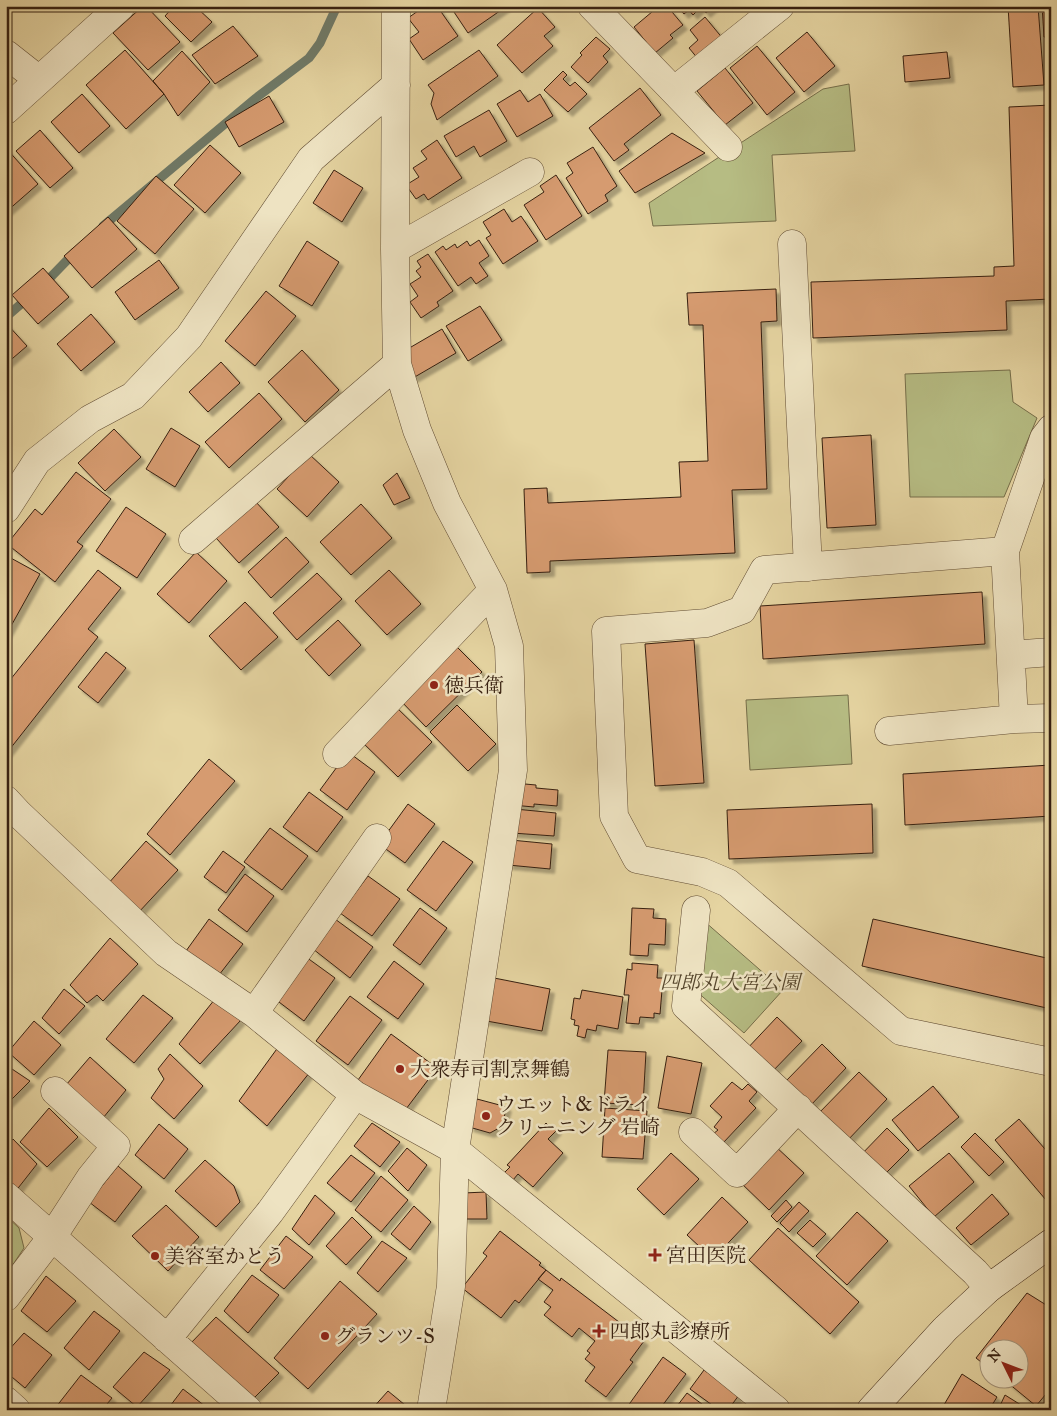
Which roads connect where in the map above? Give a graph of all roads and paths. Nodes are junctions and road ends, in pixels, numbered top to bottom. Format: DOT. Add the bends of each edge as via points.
graph roads {
  1 [pos="121,6"];
  2 [pos="396,6"];
  3 [pos="592,6"];
  4 [pos="780,6"];
  5 [pos="6,54"];
  6 [pos="39,80"];
  7 [pos="396,85"];
  8 [pos="675,90"];
  9 [pos="6,110"];
  10 [pos="728,147"];
  11 [pos="530,172"];
  12 [pos="792,244"];
  13 [pos="395,249"];
  14 [pos="397,364"];
  15 [pos="1051,429"];
  16 [pos="6,509"];
  17 [pos="193,540"];
  18 [pos="1005,551"];
  19 [pos="808,567"];
  20 [pos="493,590"];
  21 [pos="1051,652"];
  22 [pos="1010,655"];
  23 [pos="1051,718"];
  24 [pos="1014,720"];
  25 [pos="889,731"];
  26 [pos="337,754"];
  27 [pos="6,800"];
  28 [pos="376,838"];
  29 [pos="696,910"];
  30 [pos="254,1013"];
  31 [pos="1051,1062"];
  32 [pos="55,1091"];
  33 [pos="355,1095"];
  34 [pos="798,1108"];
  35 [pos="693,1132"];
  36 [pos="455,1150"];
  37 [pos="6,1196"];
  38 [pos="52,1237"];
  39 [pos="1051,1243"];
  40 [pos="989,1288"];
  41 [pos="6,1297"];
  42 [pos="168,1339"];
  43 [pos="6,1401"];
  44 [pos="16,1410"];
  45 [pos="248,1410"];
  46 [pos="431,1410"];
  47 [pos="776,1410"];
  48 [pos="871,1410"];
  1 -- 6 [label="street"];
  2 -- 7 [label="street"];
  3 -- 8 [label="street"];
  4 -- 8 [label="street"];
  5 -- 6 [label="street"];
  6 -- 9 [label="street"];
  7 -- 13 [label="street"];
  7 -- 16 [label="street" via="311,160 189,337 134,396 90,420 37,461"];
  8 -- 10 [label="street"];
  11 -- 13 [label="street"];
  12 -- 19 [label="street"];
  13 -- 14 [label="street"];
  14 -- 17 [label="street"];
  14 -- 20 [label="street" via="417,430 447,503"];
  15 -- 18 [label="street" via="1044,438"];
  18 -- 19 [label="street"];
  18 -- 22 [label="street"];
  19 -- 31 [label="street" via="764,570 742,610 707,623 606,631 614,816 637,859 702,872 728,884 901,1031"];
  20 -- 26 [label="street"];
  20 -- 36 [label="street" via="509,646 513,770"];
  21 -- 22 [label="street"];
  22 -- 24 [label="street"];
  23 -- 24 [label="street"];
  24 -- 25 [label="street"];
  27 -- 30 [label="street" via="166,953"];
  28 -- 30 [label="street"];
  29 -- 34 [label="street" via="686,1006"];
  30 -- 33 [label="street"];
  32 -- 38 [label="street" via="116,1146 91,1176"];
  33 -- 36 [label="street"];
  33 -- 42 [label="street" via="270,1212"];
  34 -- 35 [label="street" via="737,1173"];
  34 -- 40 [label="street"];
  36 -- 46 [label="street" via="451,1286"];
  36 -- 47 [label="street"];
  37 -- 38 [label="street"];
  38 -- 41 [label="street"];
  38 -- 42 [label="street"];
  39 -- 40 [label="street"];
  40 -- 48 [label="street" via="944,1329"];
  42 -- 45 [label="street"];
  43 -- 44 [label="street"];
}
